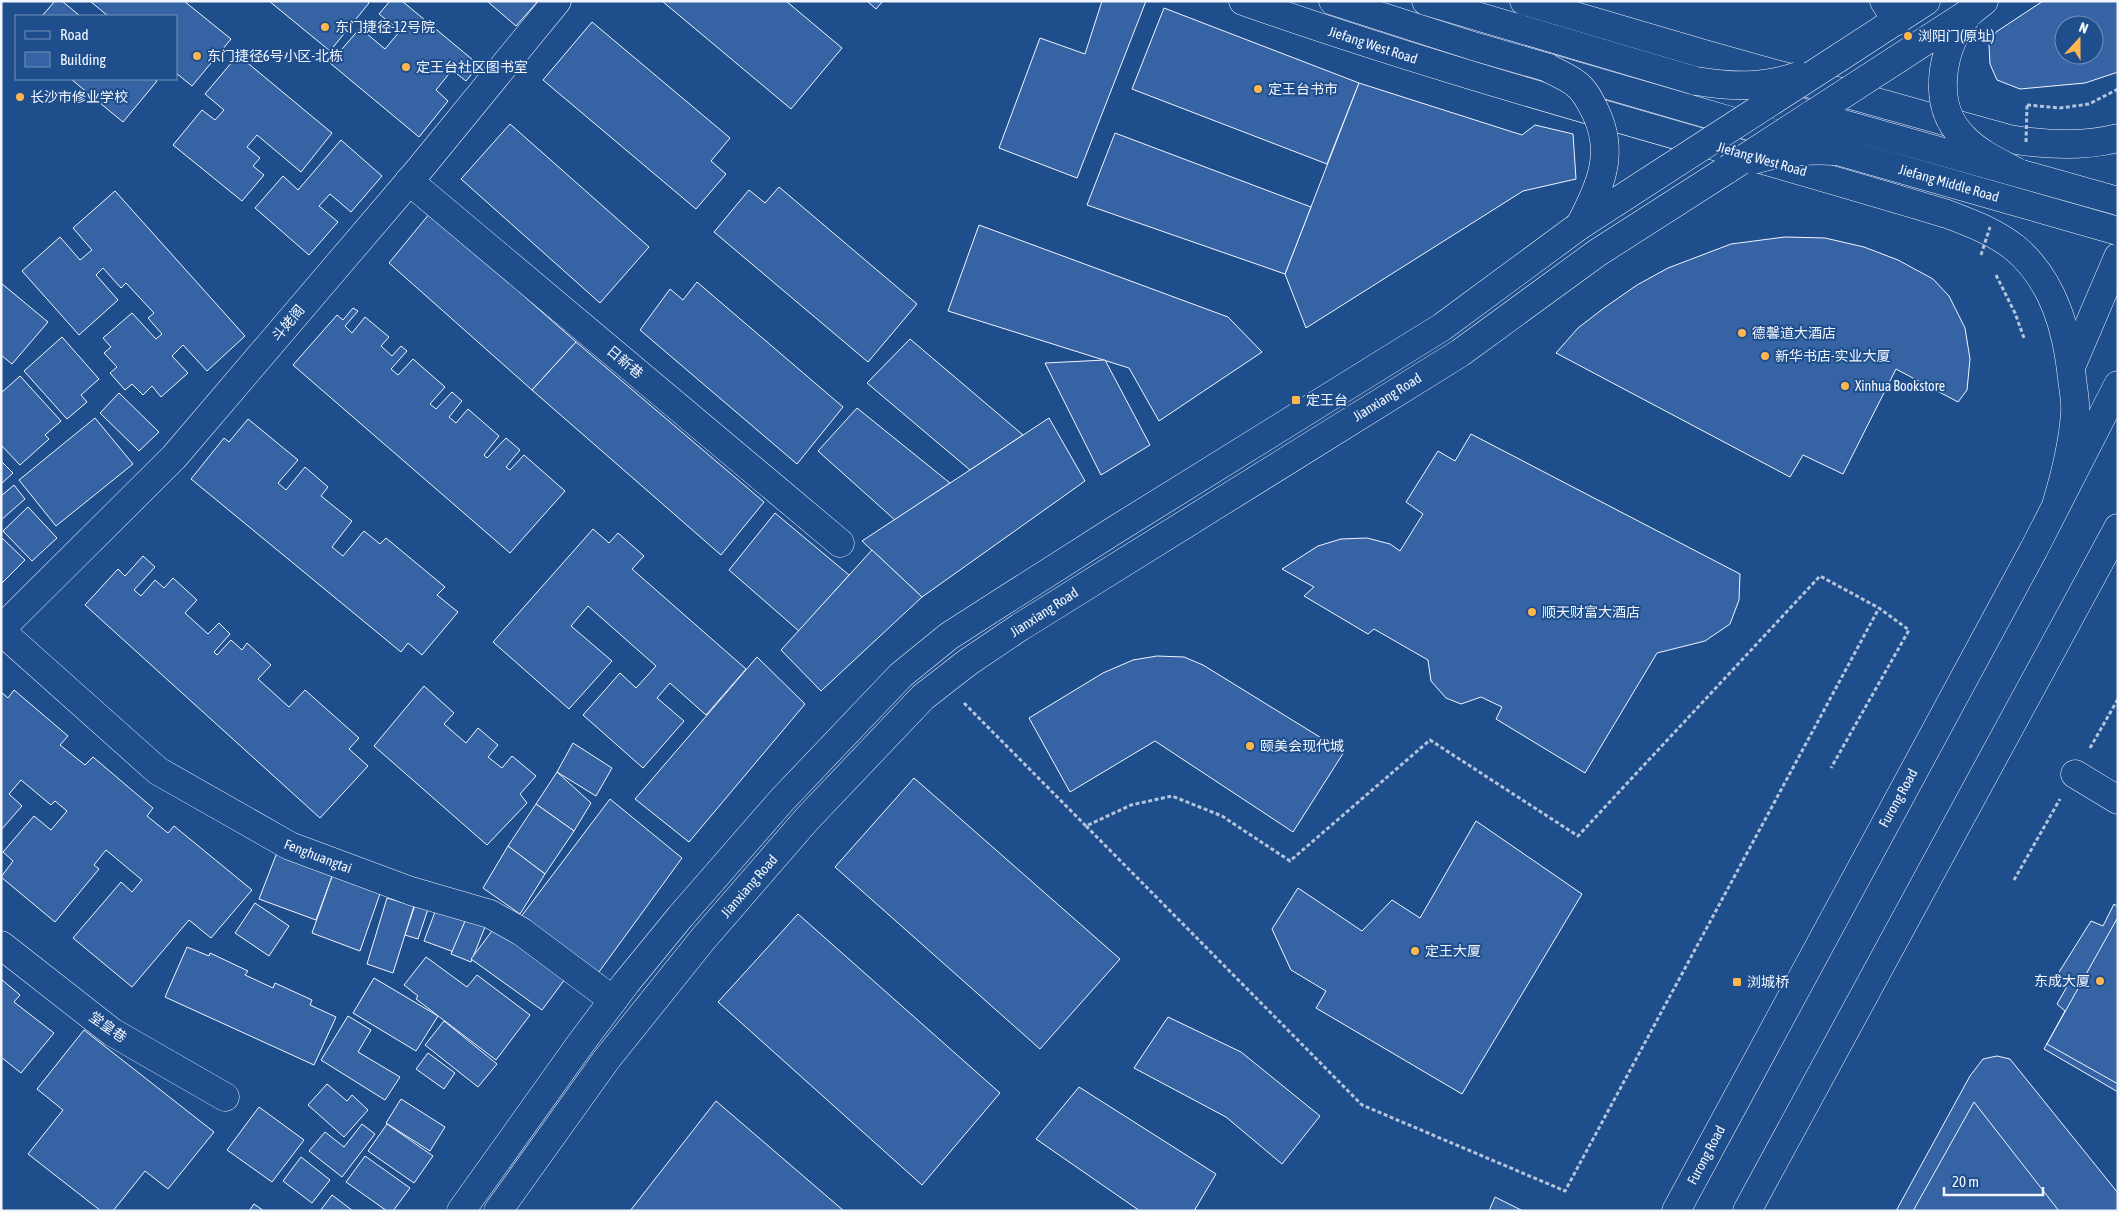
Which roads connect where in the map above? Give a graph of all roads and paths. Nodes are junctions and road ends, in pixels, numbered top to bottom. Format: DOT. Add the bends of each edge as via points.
graph roads {
  1 [pos="557,1"];
  2 [pos="1244,1"];
  3 [pos="1333,1"];
  4 [pos="1426,1"];
  5 [pos="1524,1"];
  6 [pos="1926,1"];
  7 [pos="1977,7"];
  8 [pos="1890,11"];
  9 [pos="1840,57"];
  10 [pos="1548,68"];
  11 [pos="1696,81"];
  12 [pos="2118,90"];
  13 [pos="1770,103"];
  14 [pos="1811,115"];
  15 [pos="1739,123"];
  16 [pos="1780,134"];
  17 [pos="2118,138"];
  18 [pos="1835,151"];
  19 [pos="2021,161"];
  20 [pos="1728,169"];
  21 [pos="409,181"];
  22 [pos="2118,201"];
  23 [pos="1993,219"];
  24 [pos="1579,226"];
  25 [pos="2118,231"];
  26 [pos="1974,250"];
  27 [pos="1981,255"];
  28 [pos="2118,257"];
  29 [pos="1985,259"];
  30 [pos="1992,270"];
  31 [pos="2024,338"];
  32 [pos="2071,367"];
  33 [pos="2118,385"];
  34 [pos="2058,502"];
  35 [pos="2118,528"];
  36 [pos="840,543"];
  37 [pos="1879,608"];
  38 [pos="6,618"];
  39 [pos="943,682"];
  40 [pos="1831,768"];
  41 [pos="2075,774"];
  42 [pos="2118,800"];
  43 [pos="1086,826"];
  44 [pos="1,944"];
  45 [pos="613,1000"];
  46 [pos="224,1097"];
  47 [pos="461,1211"];
  48 [pos="498,1211"];
  49 [pos="1676,1211"];
  50 [pos="1747,1211"];
  1 -- 21 [label="main road, 斗姥阁"];
  2 -- 32 [label="main road, Jiefang West Road" via="1342,36 1835,180 1976,225 2016,249 2037,272 2054,299"];
  3 -- 10 [label="main road, Jiefang West Road"];
  4 -- 11 [label="main road"];
  5 -- 17 [label="main road" via="2009,139 2039,144"];
  6 -- 8 [label="main road"];
  7 -- 14 [label="main road, bridge"];
  7 -- 19 [label="main road, bridge" via="1956,30 1948,50 1943,91 1946,112 1962,136 1977,150"];
  8 -- 9 [label="main road"];
  9 -- 11 [label="main road, bridge" via="1780,82 1757,86"];
  9 -- 13 [label="main road, bridge"];
  10 -- 15 [label="main road, Jiefang West Road, bridge"];
  10 -- 24 [label="main road, bridge" via="1576,84 1589,98 1605,139 1606,160 1601,180"];
  11 -- 13 [label="main road, bridge"];
  12 -- 19 [label="path, bridge" via="2089,104 2060,108 2028,105"];
  13 -- 14 [label="main road"];
  13 -- 15 [label="main road, bridge"];
  14 -- 16 [label="main road, bridge"];
  14 -- 19 [label="main road, Jiefang Middle Road, bridge"];
  15 -- 16 [label="main road, Jiefang West Road"];
  15 -- 24 [label="main road, bridge"];
  16 -- 18 [label="main road, Jiefang Middle Road, bridge"];
  16 -- 20 [label="main road, bridge"];
  18 -- 20 [label="main road, bridge" via="1808,149 1773,154"];
  18 -- 25 [label="main road, Jiefang Middle Road, bridge"];
  19 -- 22 [label="main road, Jiefang Middle Road, bridge"];
  20 -- 39 [label="main road, Jianxiang Road" via="1598,253 1460,352 1020,626"];
  21 -- 36 [label="main road, 日新巷"];
  21 -- 38 [label="main road, 斗姥阁" via="174,457"];
  23 -- 27 [label="path, bridge"];
  24 -- 45 [label="main road" via="1442,327 949,636 908,669 782,800"];
  26 -- 27 [label="path"];
  27 -- 29 [label="path"];
  28 -- 32 [label="main road"];
  30 -- 31 [label="path" via="2015,313"];
  32 -- 34 [label="main road, Jiefang West Road" via="2075,410 2070,460"];
  33 -- 34 [label="main road, Furong Road"];
  34 -- 49 [label="main road, Furong Road"];
  35 -- 50 [label="main road"];
  37 -- 40 [label="path" via="1909,630"];
  37 -- 43 [label="path" via="1820,576 1578,836 1430,740 1290,861 1222,816 1172,796 1130,805"];
  37 -- 43 [label="path" via="1565,1191 1362,1105"];
  38 -- 45 [label="main road, Fenghuangtai" via="158,770 290,846 412,891 490,914 522,932"];
  39 -- 43 [label="path"];
  39 -- 48 [label="main road, Jianxiang Road" via="924,697 807,819 703,940 606,1060"];
  41 -- 42 [label="main road"];
  44 -- 46 [label="main road, 堂皇巷" via="112,1032"];
  45 -- 47 [label="main road"];
}
